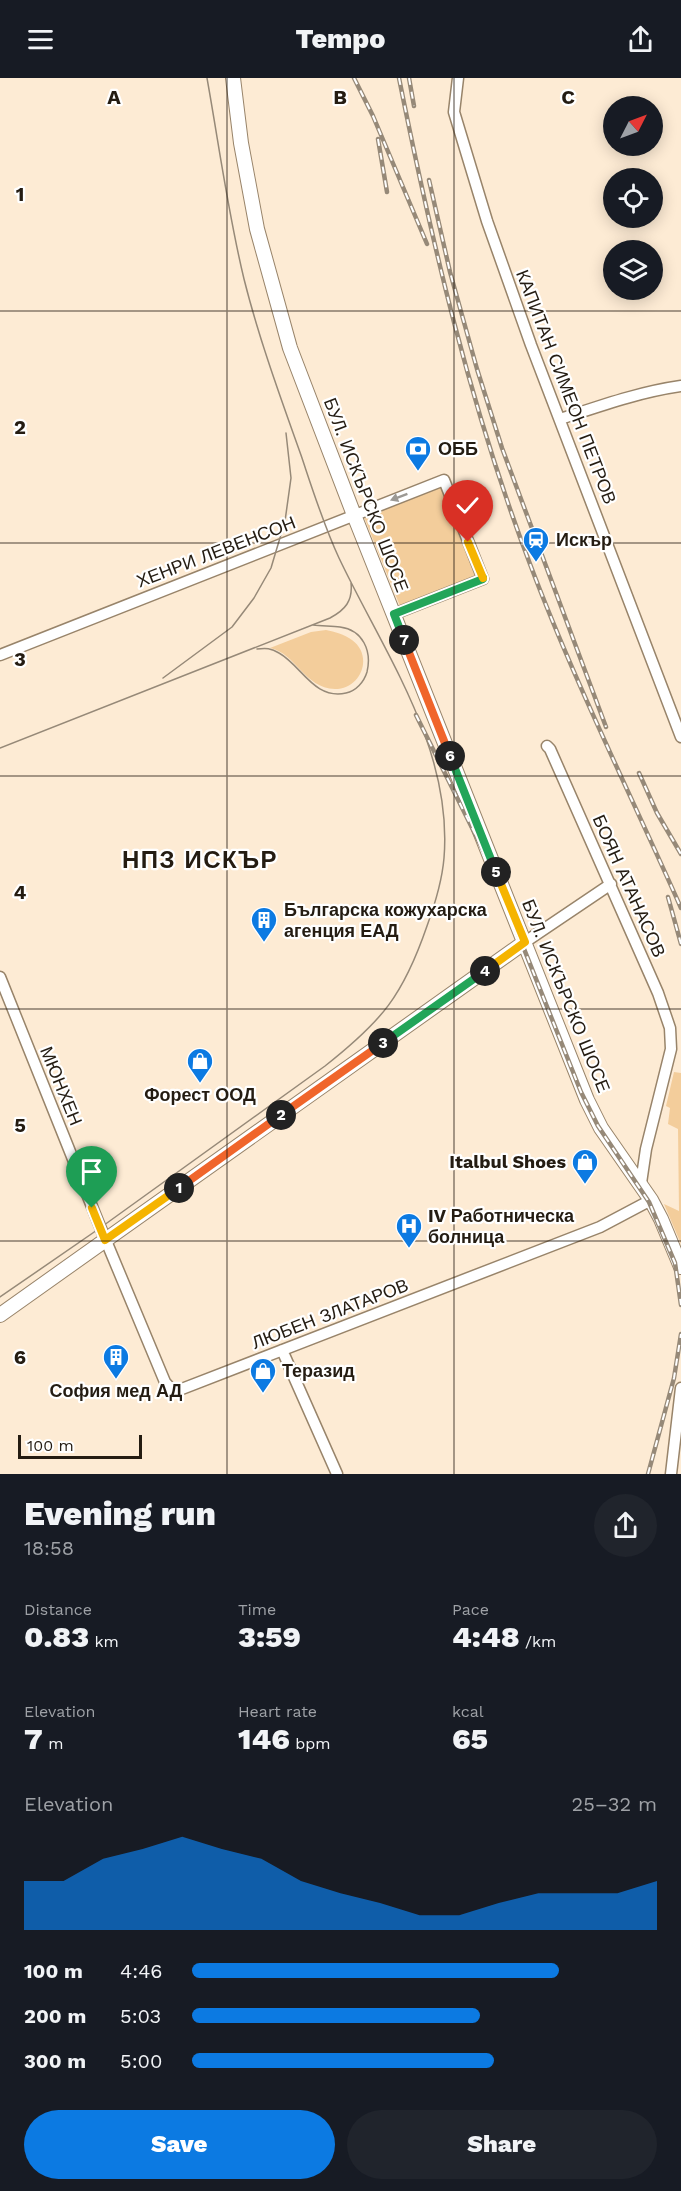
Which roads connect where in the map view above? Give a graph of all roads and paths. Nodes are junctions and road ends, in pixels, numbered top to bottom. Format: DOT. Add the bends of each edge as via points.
graph roads {
  1 [pos="233,78"];
  2 [pos="458,78"];
  3 [pos="681,386"];
  4 [pos="560,419"];
  5 [pos="354,515"];
  6 [pos="394,614"];
  7 [pos="0,655"];
  8 [pos="681,737"];
  9 [pos="547,746"];
  10 [pos="611,884"];
  11 [pos="525,942"];
  12 [pos="0,977"];
  13 [pos="641,1183"];
  14 [pos="651,1200"];
  15 [pos="105,1240"];
  16 [pos="681,1267"];
  17 [pos="0,1315"];
  18 [pos="282,1350"];
  19 [pos="681,1388"];
  20 [pos="337,1474"];
  21 [pos="672,1474"];
  1 -- 5 [label="main road, БУЛ. ИСКЪРСКО ШОСЕ" via="257,228 272,283 290,348"];
  2 -- 4 [label="street, КАПИТАН СИМЕОН ПЕТРОВ" via="454,112 457,123 487,221"];
  3 -- 4 [label="street"];
  4 -- 8 [label="street, КАПИТАН СИМЕОН ПЕТРОВ"];
  5 -- 6 [label="main road, БУЛ. ИСКЪРСКО ШОСЕ"];
  6 -- 5 [label="street, ХЕНРИ ЛЕВЕНСОН, one-way" via="483,579 444,480"];
  5 -- 7 [label="street, ХЕНРИ ЛЕВЕНСОН"];
  6 -- 11 [label="main road, БУЛ. ИСКЪРСКО ШОСЕ"];
  9 -- 10 [label="street, БОЯН АТАНАСОВ"];
  10 -- 11 [label="street"];
  10 -- 13 [label="street, БОЯН АТАНАСОВ" via="667,1016 671,1038"];
  11 -- 13 [label="main road, БУЛ. ИСКЪРСКО ШОСЕ" via="601,1128"];
  11 -- 15 [label="main road"];
  12 -- 15 [label="street, МЮНХЕН"];
  13 -- 14 [label="main road, БУЛ. ИСКЪРСКО ШОСЕ"];
  14 -- 16 [label="main road, БУЛ. ИСКЪРСКО ШОСЕ"];
  14 -- 18 [label="street, ЛЮБЕН ЗЛАТАРОВ" via="600,1227"];
  15 -- 17 [label="main road"];
  15 -- 18 [label="street, ЛЮБЕН ЗЛАТАРОВ" via="165,1382 174,1392"];
  18 -- 20 [label="street"];
  19 -- 21 [label="street"];
}
